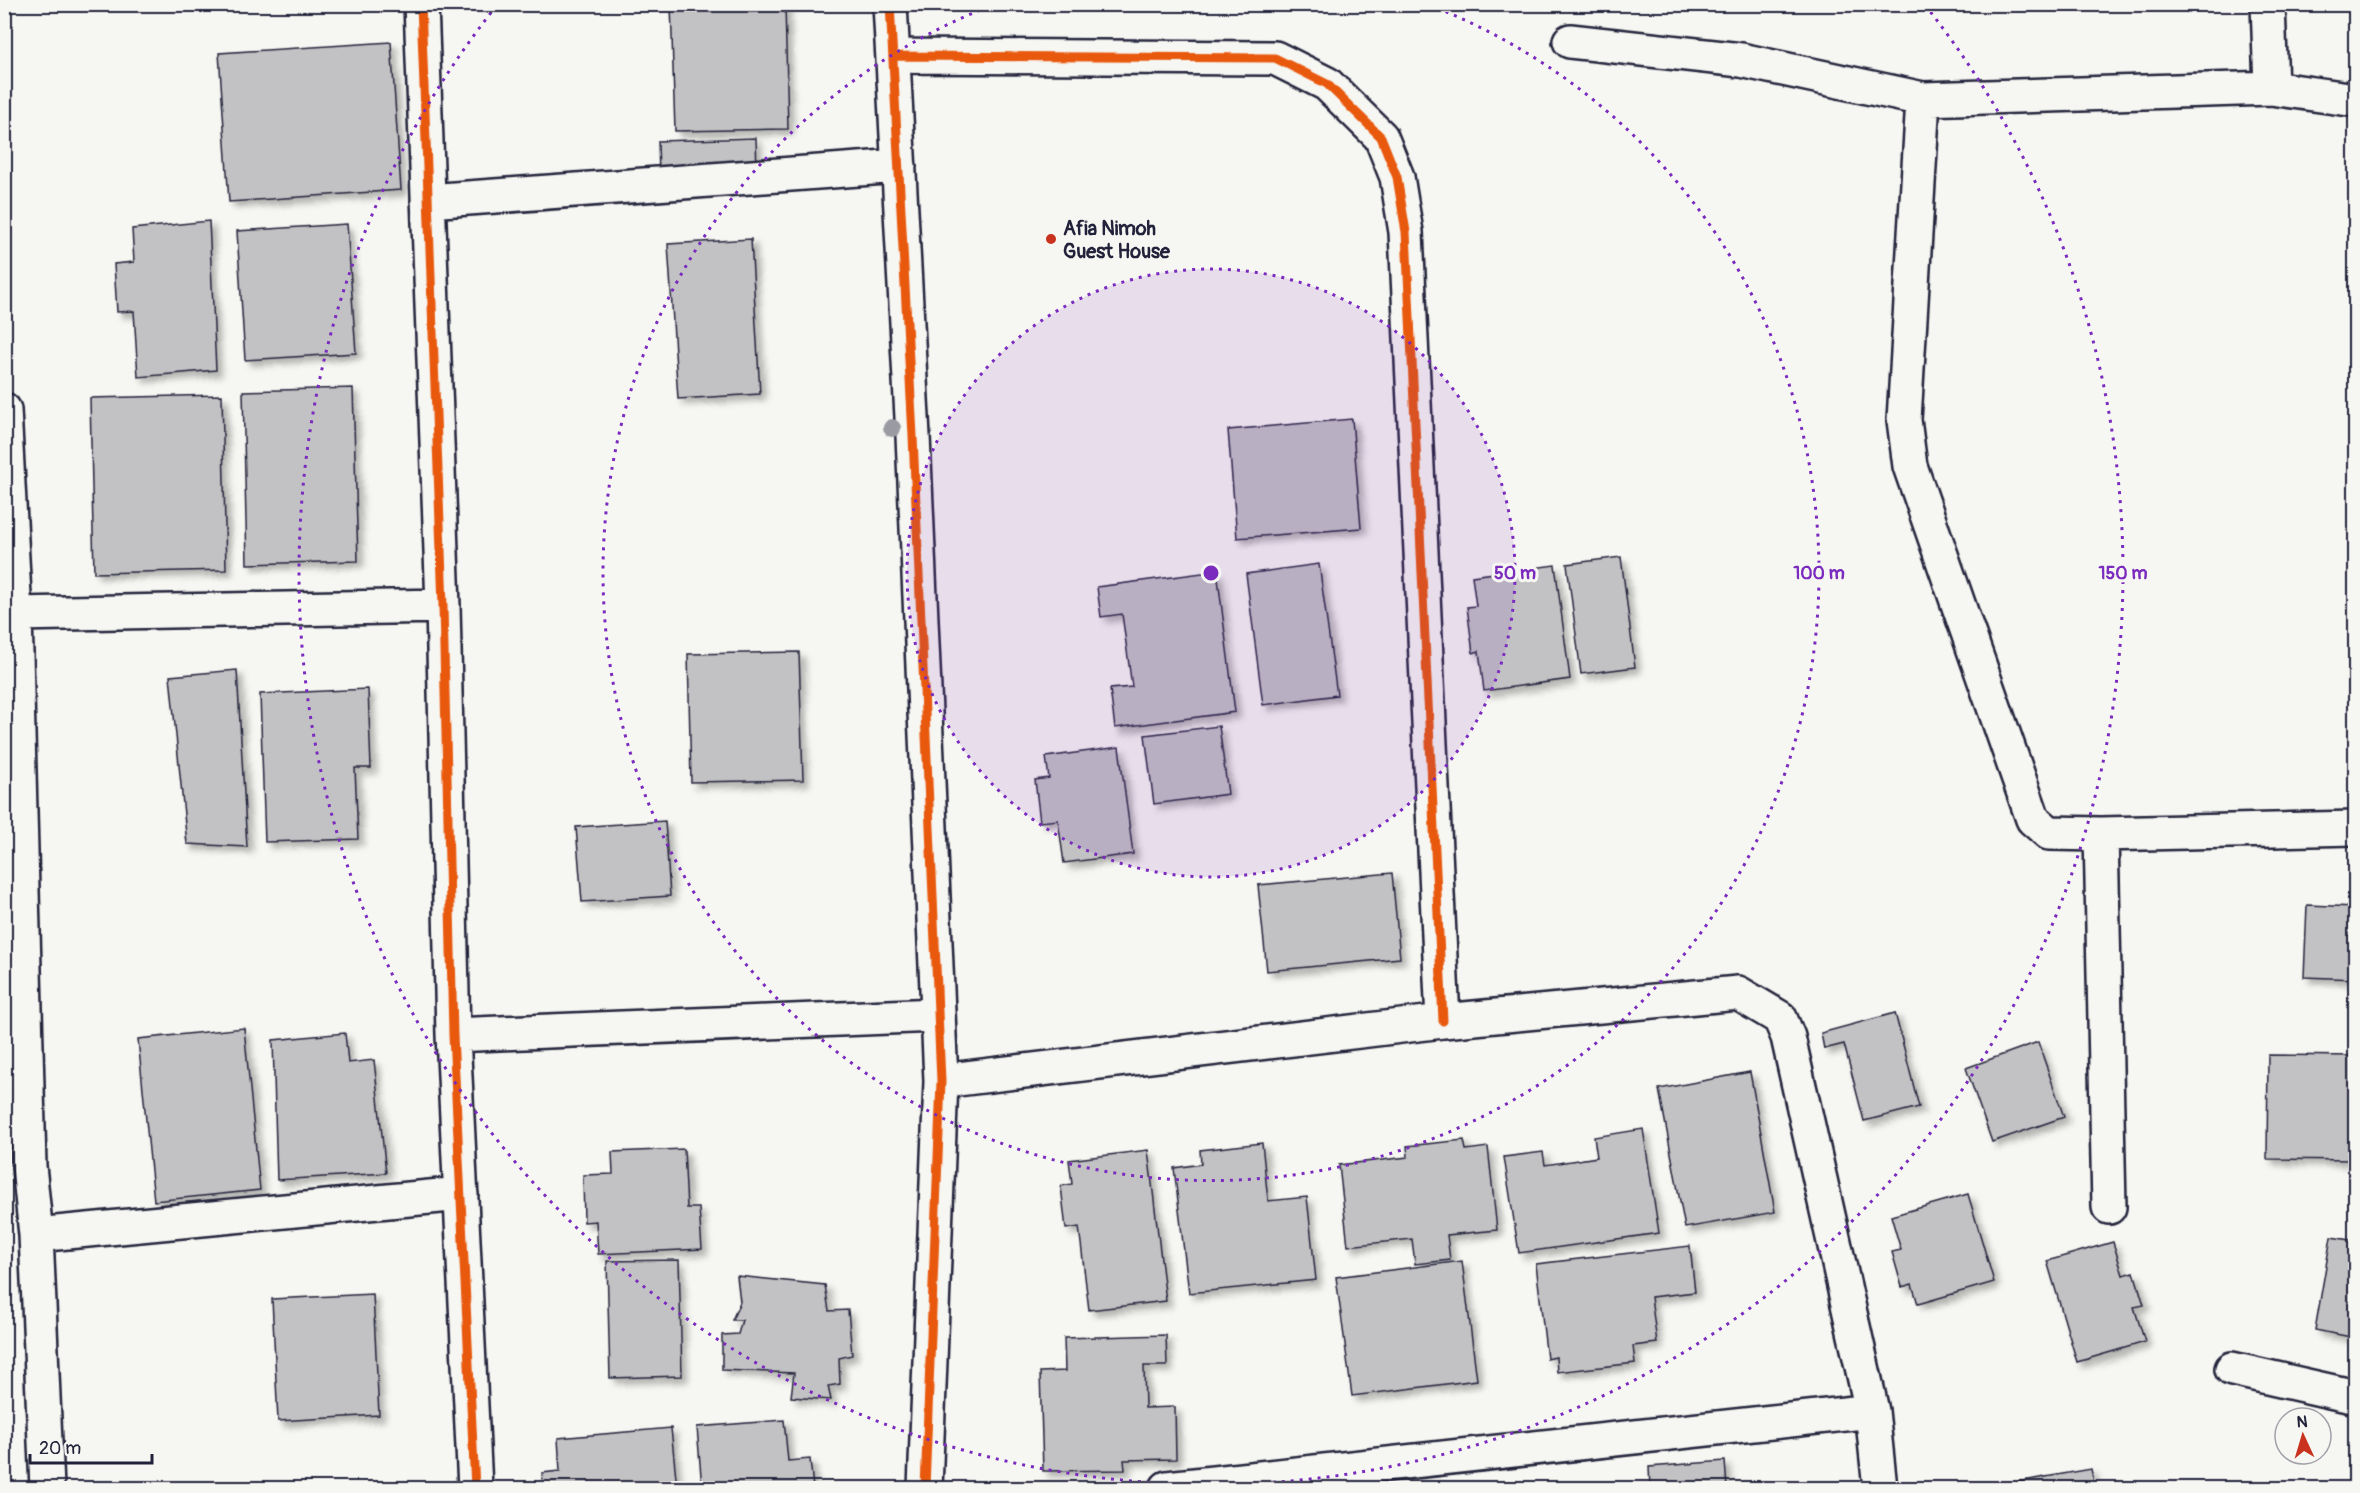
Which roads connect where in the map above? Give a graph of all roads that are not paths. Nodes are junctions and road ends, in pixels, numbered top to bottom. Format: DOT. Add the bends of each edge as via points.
graph roads {
  1 [pos="422,4"];
  2 [pos="890,4"];
  3 [pos="2268,4"];
  4 [pos="1570,41"];
  5 [pos="893,56"];
  6 [pos="2271,88"];
  7 [pos="1923,99"];
  8 [pos="2355,100"];
  9 [pos="900,166"];
  10 [pos="428,201"];
  11 [pos="4,410"];
  12 [pos="443,606"];
  13 [pos="15,614"];
  14 [pos="2355,828"];
  15 [pos="2101,834"];
  16 [pos="937,1015"];
  17 [pos="1443,1021"];
  18 [pos="453,1035"];
  19 [pos="940,1081"];
  20 [pos="17,1167"];
  21 [pos="461,1194"];
  22 [pos="2109,1207"];
  23 [pos="36,1235"];
  24 [pos="2232,1369"];
  25 [pos="2355,1397"];
  26 [pos="1872,1411"];
  27 [pos="47,1488"];
  28 [pos="475,1488"];
  29 [pos="925,1488"];
  30 [pos="1167,1488"];
  31 [pos="1880,1488"];
  1 -- 10 [label="street"];
  2 -- 5 [label="street"];
  3 -- 6 [label="street"];
  4 -- 7 [label="street" via="1741,60"];
  5 -- 9 [label="street"];
  5 -- 17 [label="street" via="1275,58 1327,84 1381,137 1397,177 1406,232"];
  6 -- 7 [label="street"];
  6 -- 8 [label="street"];
  7 -- 15 [label="street" via="1904,420 1910,466 2033,819 2049,833"];
  9 -- 10 [label="street"];
  9 -- 16 [label="street"];
  10 -- 12 [label="street"];
  11 -- 13 [label="street"];
  12 -- 13 [label="street"];
  12 -- 18 [label="street"];
  13 -- 20 [label="street"];
  14 -- 15 [label="street"];
  15 -- 22 [label="street"];
  16 -- 18 [label="street"];
  16 -- 19 [label="street"];
  17 -- 19 [label="street"];
  17 -- 26 [label="street" via="1738,993 1780,1018 1788,1037"];
  18 -- 21 [label="street"];
  19 -- 29 [label="street"];
  20 -- 23 [label="street"];
  21 -- 23 [label="street"];
  21 -- 28 [label="street"];
  23 -- 27 [label="street"];
  24 -- 25 [label="street"];
  26 -- 30 [label="street"];
  26 -- 31 [label="street"];
}
